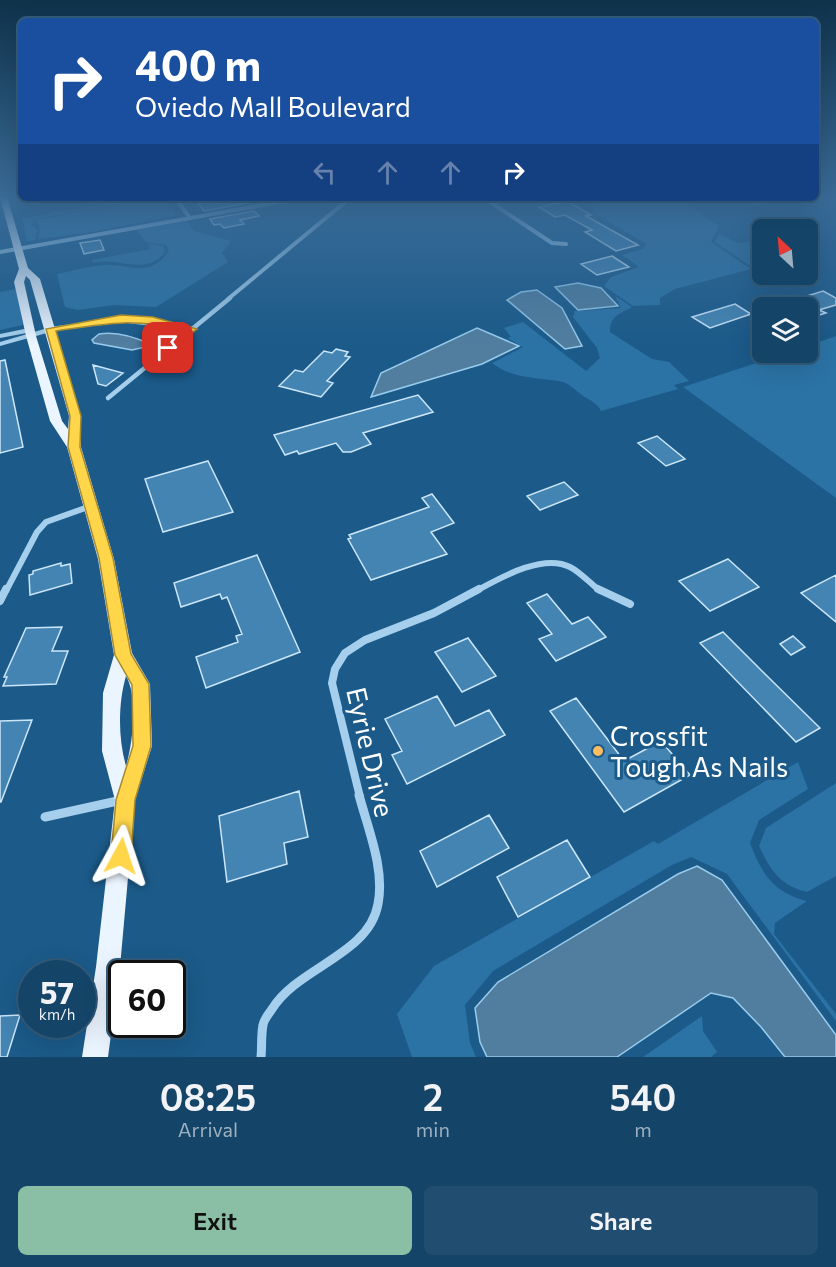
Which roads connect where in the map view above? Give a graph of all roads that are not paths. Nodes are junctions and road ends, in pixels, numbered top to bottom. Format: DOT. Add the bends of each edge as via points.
graph roads {
  1 [pos="32,246"];
  2 [pos="292,246"];
  3 [pos="18,249"];
  4 [pos="0,252"];
  5 [pos="24,269"];
  6 [pos="51,329"];
  7 [pos="192,329"];
  8 [pos="31,333"];
  9 [pos="0,336"];
  10 [pos="0,344"];
  11 [pos="108,398"];
  12 [pos="74,447"];
  13 [pos="92,506"];
  14 [pos="0,602"];
  15 [pos="630,604"];
  16 [pos="123,655"];
  17 [pos="125,800"];
  18 [pos="45,817"];
  19 [pos="94,1057"];
  20 [pos="261,1057"];
  1 -- 3 [label="street"];
  2 -- 7 [label="street"];
  3 -- 4 [label="street"];
  3 -- 5 [label="main road"];
  5 -- 6 [label="main road" via="35,279"];
  5 -- 8 [label="main road" via="19,282"];
  6 -- 7 [label="street" via="121,318"];
  6 -- 8 [label="street"];
  6 -- 12 [label="main road" via="75,416"];
  7 -- 11 [label="street"];
  8 -- 9 [label="street"];
  8 -- 10 [label="street"];
  8 -- 12 [label="main road" via="56,421"];
  12 -- 13 [label="main road"];
  13 -- 14 [label="street" via="46,522"];
  13 -- 16 [label="main road" via="114,593"];
  15 -- 20 [label="street, Eyrie Drive" via="600,591 569,566 531,566 434,613 365,640 345,653 332,683 379,876 378,905 353,945 301,977 276,1002 263,1023"];
  16 -- 17 [label="main road" via="112,693 112,752"];
  16 -- 17 [label="main road" via="141,684 142,746"];
  17 -- 18 [label="street"];
  17 -- 19 [label="main road" via="111,944"];
}
